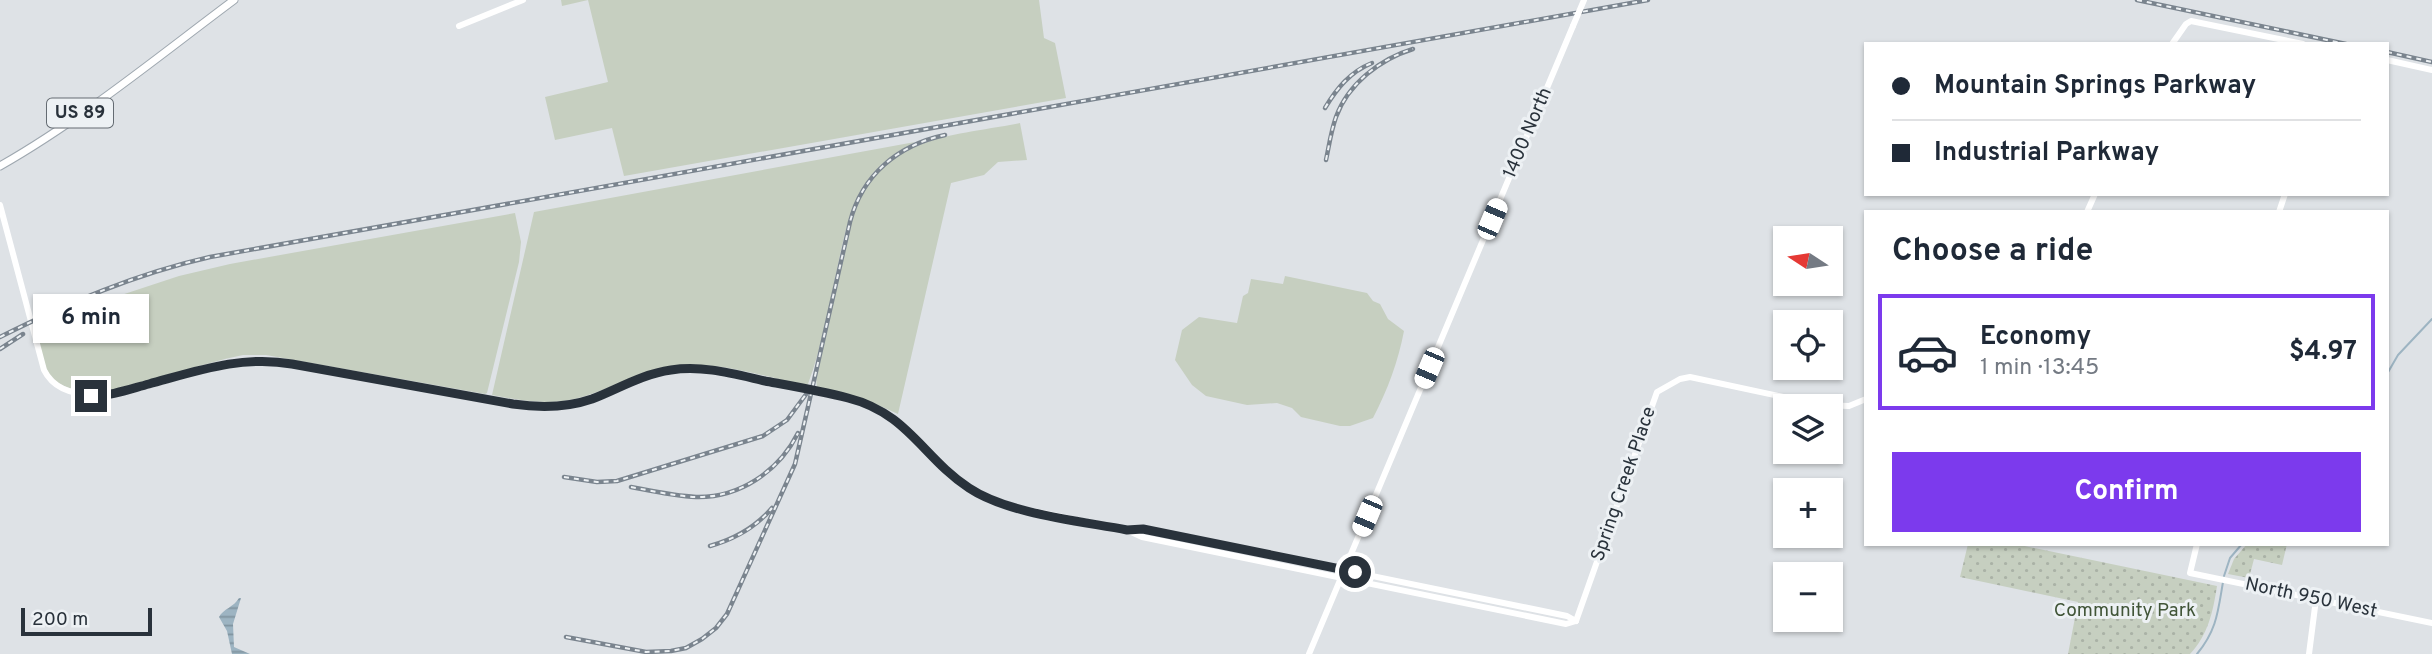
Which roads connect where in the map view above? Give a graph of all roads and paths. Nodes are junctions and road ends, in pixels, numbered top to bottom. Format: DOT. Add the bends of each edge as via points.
graph roads {
  1 [pos="234,0"];
  2 [pos="523,0"];
  3 [pos="1584,0"];
  4 [pos="460,26"];
  5 [pos="2173,42"];
  6 [pos="2293,42"];
  7 [pos="2389,60"];
  8 [pos="2432,70"];
  9 [pos="0,166"];
  10 [pos="0,205"];
  11 [pos="1864,400"];
  12 [pos="1127,530"];
  13 [pos="2197,546"];
  14 [pos="1344,570"];
  15 [pos="1340,578"];
  16 [pos="2316,599"];
  17 [pos="1576,621"];
  18 [pos="2432,623"];
  19 [pos="1309,654"];
  20 [pos="2309,654"];
  1 -- 9 [label="main road, US 89"];
  2 -- 4 [label="street"];
  3 -- 14 [label="street, 1400 North, bridge"];
  5 -- 6 [label="street" via="2191,21"];
  7 -- 8 [label="street"];
  10 -- 12 [label="street" via="44,370 61,388 79,394 97,396 225,364 275,361 544,407 583,401 659,372 720,371 847,397 874,407 898,422 956,479 981,495 1017,508"];
  11 -- 17 [label="street, Spring Creek Place" via="1849,406 1821,405 1690,377 1657,391"];
  12 -- 14 [label="street" via="1143,529"];
  12 -- 15 [label="street" via="1142,537"];
  13 -- 16 [label="street, North 950 West" via="2190,573"];
  14 -- 15 [label="street, 1400 North"];
  14 -- 17 [label="street" via="1567,615"];
  15 -- 17 [label="street" via="1566,624"];
  15 -- 19 [label="street, 1400 North"];
  16 -- 18 [label="street, North 950 West"];
  16 -- 20 [label="street"];
}
